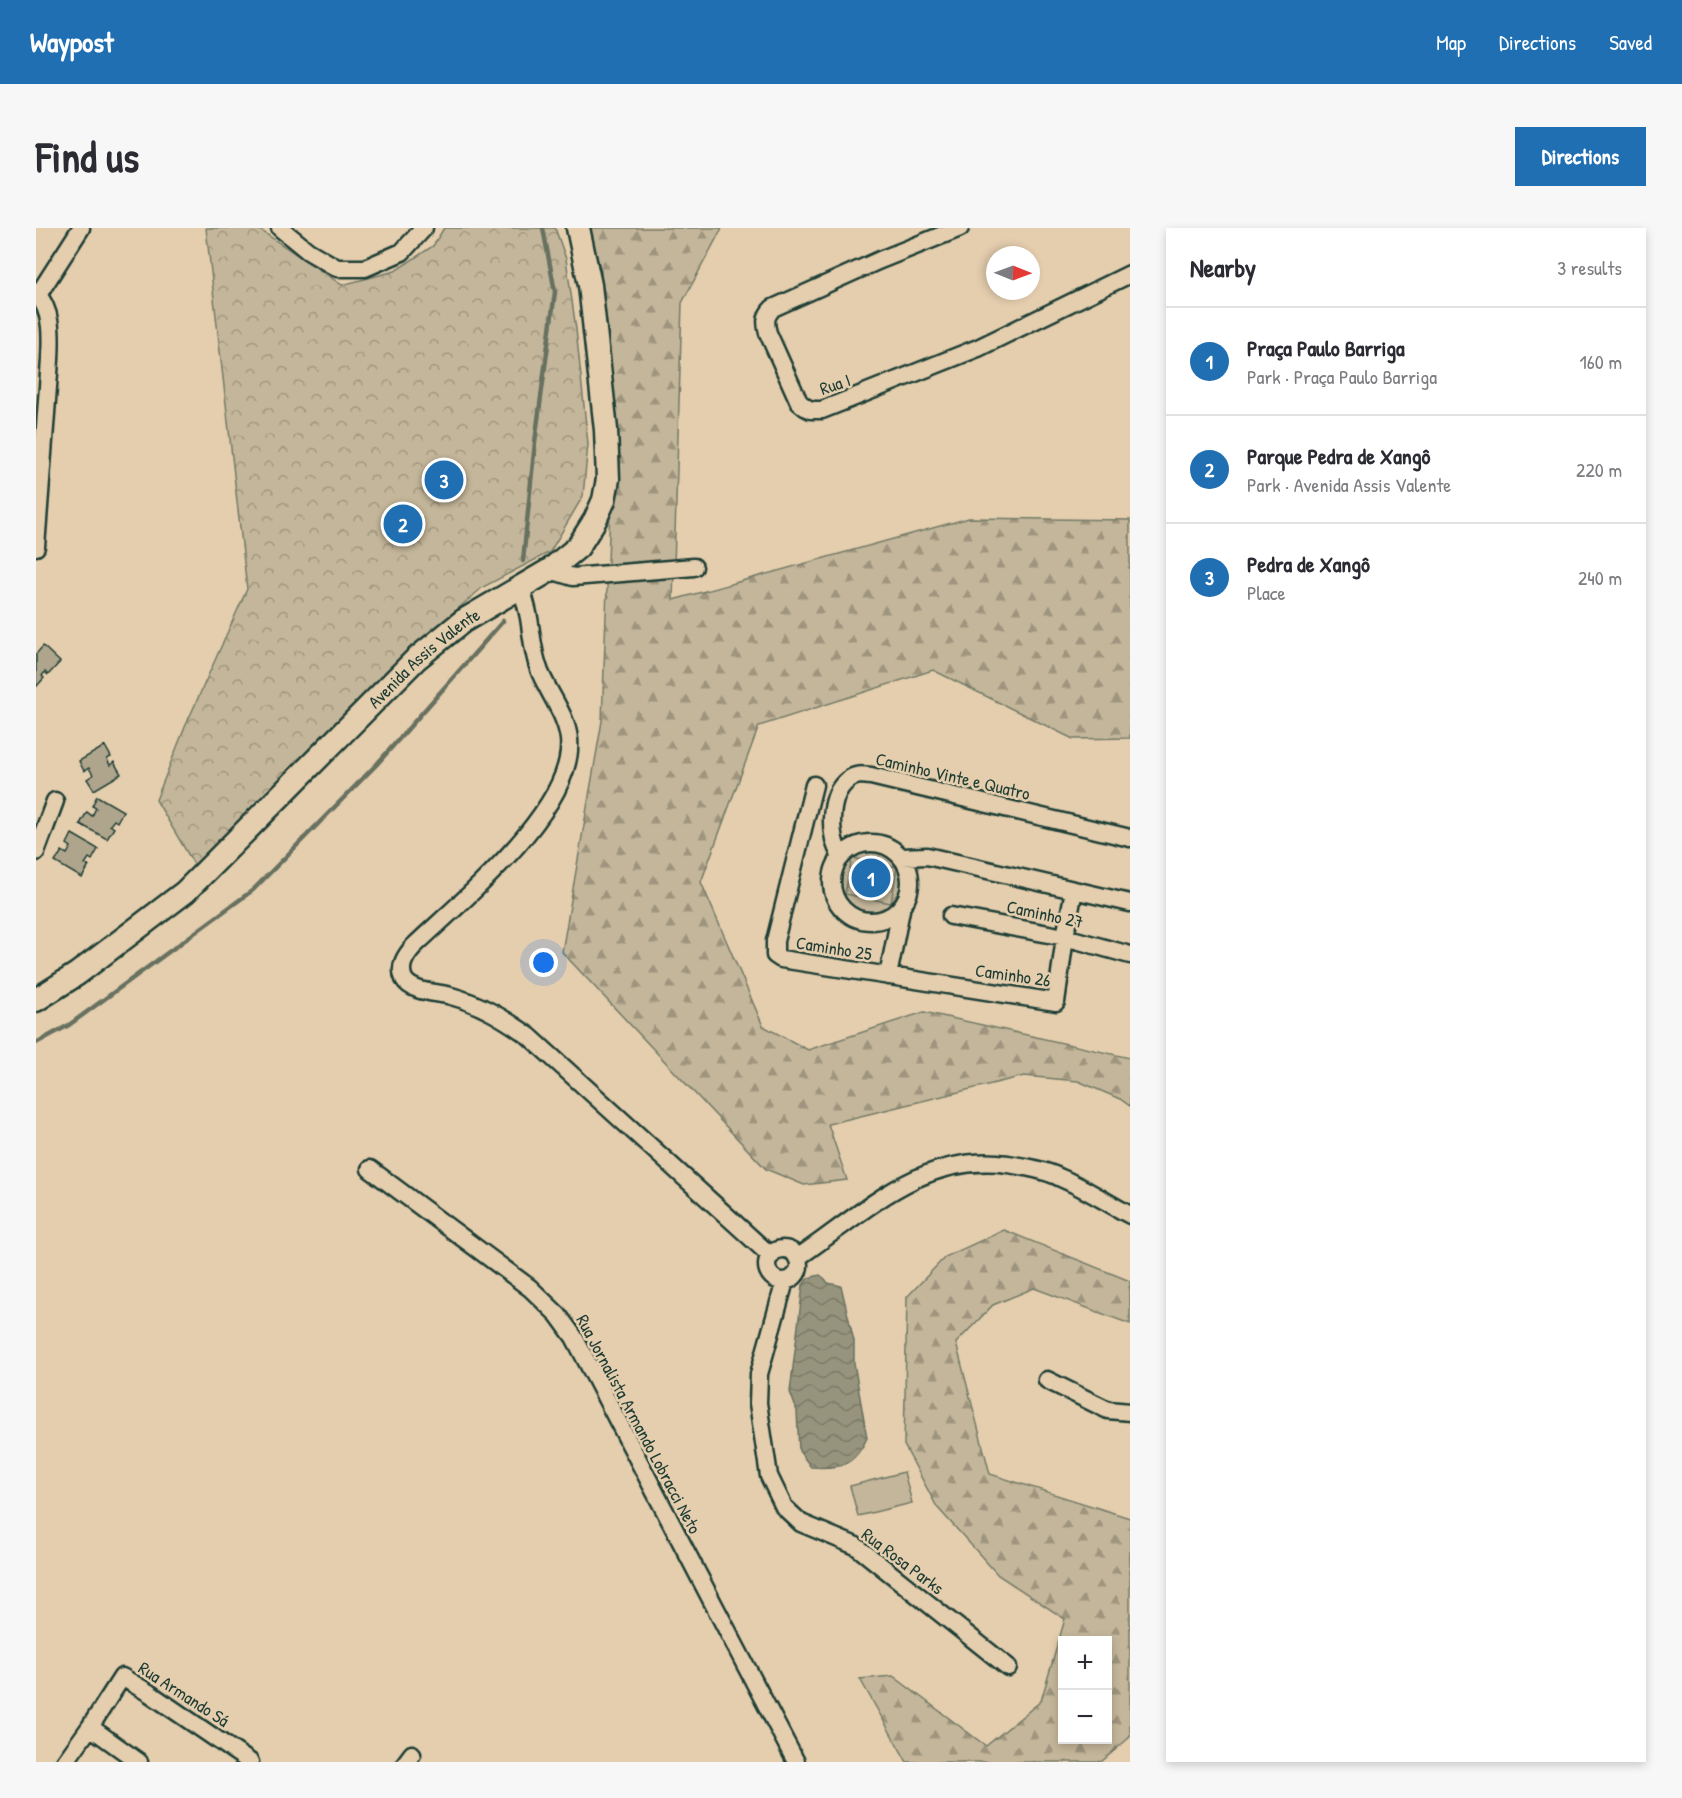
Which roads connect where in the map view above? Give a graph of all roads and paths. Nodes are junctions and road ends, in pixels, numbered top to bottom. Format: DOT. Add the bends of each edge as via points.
graph roads {
  1 [pos="81,228"];
  2 [pos="280,228"];
  3 [pos="424,228"];
  4 [pos="578,228"];
  5 [pos="960,228"];
  6 [pos="1130,274"];
  7 [pos="37,294"];
  8 [pos="36,547"];
  9 [pos="694,567"];
  10 [pos="550,570"];
  11 [pos="521,587"];
  12 [pos="814,785"];
  13 [pos="55,801"];
  14 [pos="1130,838"];
  15 [pos="36,852"];
  16 [pos="841,856"];
  17 [pos="902,857"];
  18 [pos="1074,890"];
  19 [pos="1130,903"];
  20 [pos="901,910"];
  21 [pos="951,915"];
  22 [pos="1065,937"];
  23 [pos="1130,955"];
  24 [pos="888,976"];
  25 [pos="36,1000"];
  26 [pos="370,1169"];
  27 [pos="1130,1215"];
  28 [pos="771,1256"];
  29 [pos="797,1258"];
  30 [pos="785,1281"];
  31 [pos="1047,1380"];
  32 [pos="1128,1413"];
  33 [pos="1008,1667"];
  34 [pos="90,1727"];
  35 [pos="65,1762"];
  36 [pos="139,1762"];
  37 [pos="250,1762"];
  38 [pos="796,1762"];
  1 -- 7 [label="street"];
  2 -- 3 [label="street" via="308,251 338,268 365,268 402,252"];
  4 -- 10 [label="main road, Avenida Assis Valente" via="590,285 608,479 596,520 578,547"];
  5 -- 6 [label="street, Rua I" via="880,260 768,313 768,333 799,402 822,410 840,404 978,348"];
  7 -- 8 [label="street" via="46,309 51,331 51,360"];
  9 -- 10 [label="street" via="573,577"];
  10 -- 11 [label="main road, Avenida Assis Valente"];
  11 -- 25 [label="main road, Avenida Assis Valente" via="462,621 416,659 185,892 77,974"];
  11 -- 28 [label="street" via="539,671 566,723 569,741 564,776 555,794 506,858 406,955 401,965 404,979 412,987 490,1010 522,1031"];
  12 -- 24 [label="street, Caminho 25" via="775,941 775,955 790,961"];
  13 -- 15 [label="street"];
  14 -- 16 [label="street, Caminho Vinte e Quatro" via="859,775 849,778 836,795 832,835"];
  16 -- 17 [label="street" via="852,847 879,843"];
  16 -- 20 [label="street" via="832,878 841,908 854,918 870,921 885,919"];
  17 -- 18 [label="street" via="927,856"];
  17 -- 20 [label="street" via="908,867 910,890"];
  18 -- 19 [label="street"];
  18 -- 22 [label="street, Caminho 26"];
  20 -- 24 [label="street, Caminho 25"];
  21 -- 22 [label="street, Caminho 27"];
  22 -- 23 [label="street, Caminho 27"];
  22 -- 24 [label="street, Caminho 26" via="1056,1002"];
  26 -- 38 [label="street, Rua Jornalista Armando Lobracci Neto" via="530,1288 574,1337"];
  27 -- 29 [label="street" via="1061,1178 1029,1167 992,1162 962,1164 932,1171 906,1183"];
  28 -- 29 [label="street" via="785,1250"];
  28 -- 30 [label="street" via="768,1271 775,1279"];
  29 -- 30 [label="street" via="797,1273"];
  30 -- 33 [label="street, Rua Rosa Parks" via="759,1374 758,1403 769,1476 784,1507 801,1523 856,1546"];
  31 -- 32 [label="street" via="1108,1410"];
  34 -- 35 [label="street, Rua Armando Sá"];
  34 -- 36 [label="street"];
  34 -- 37 [label="street, Rua Armando Sá" via="122,1677"];
}
